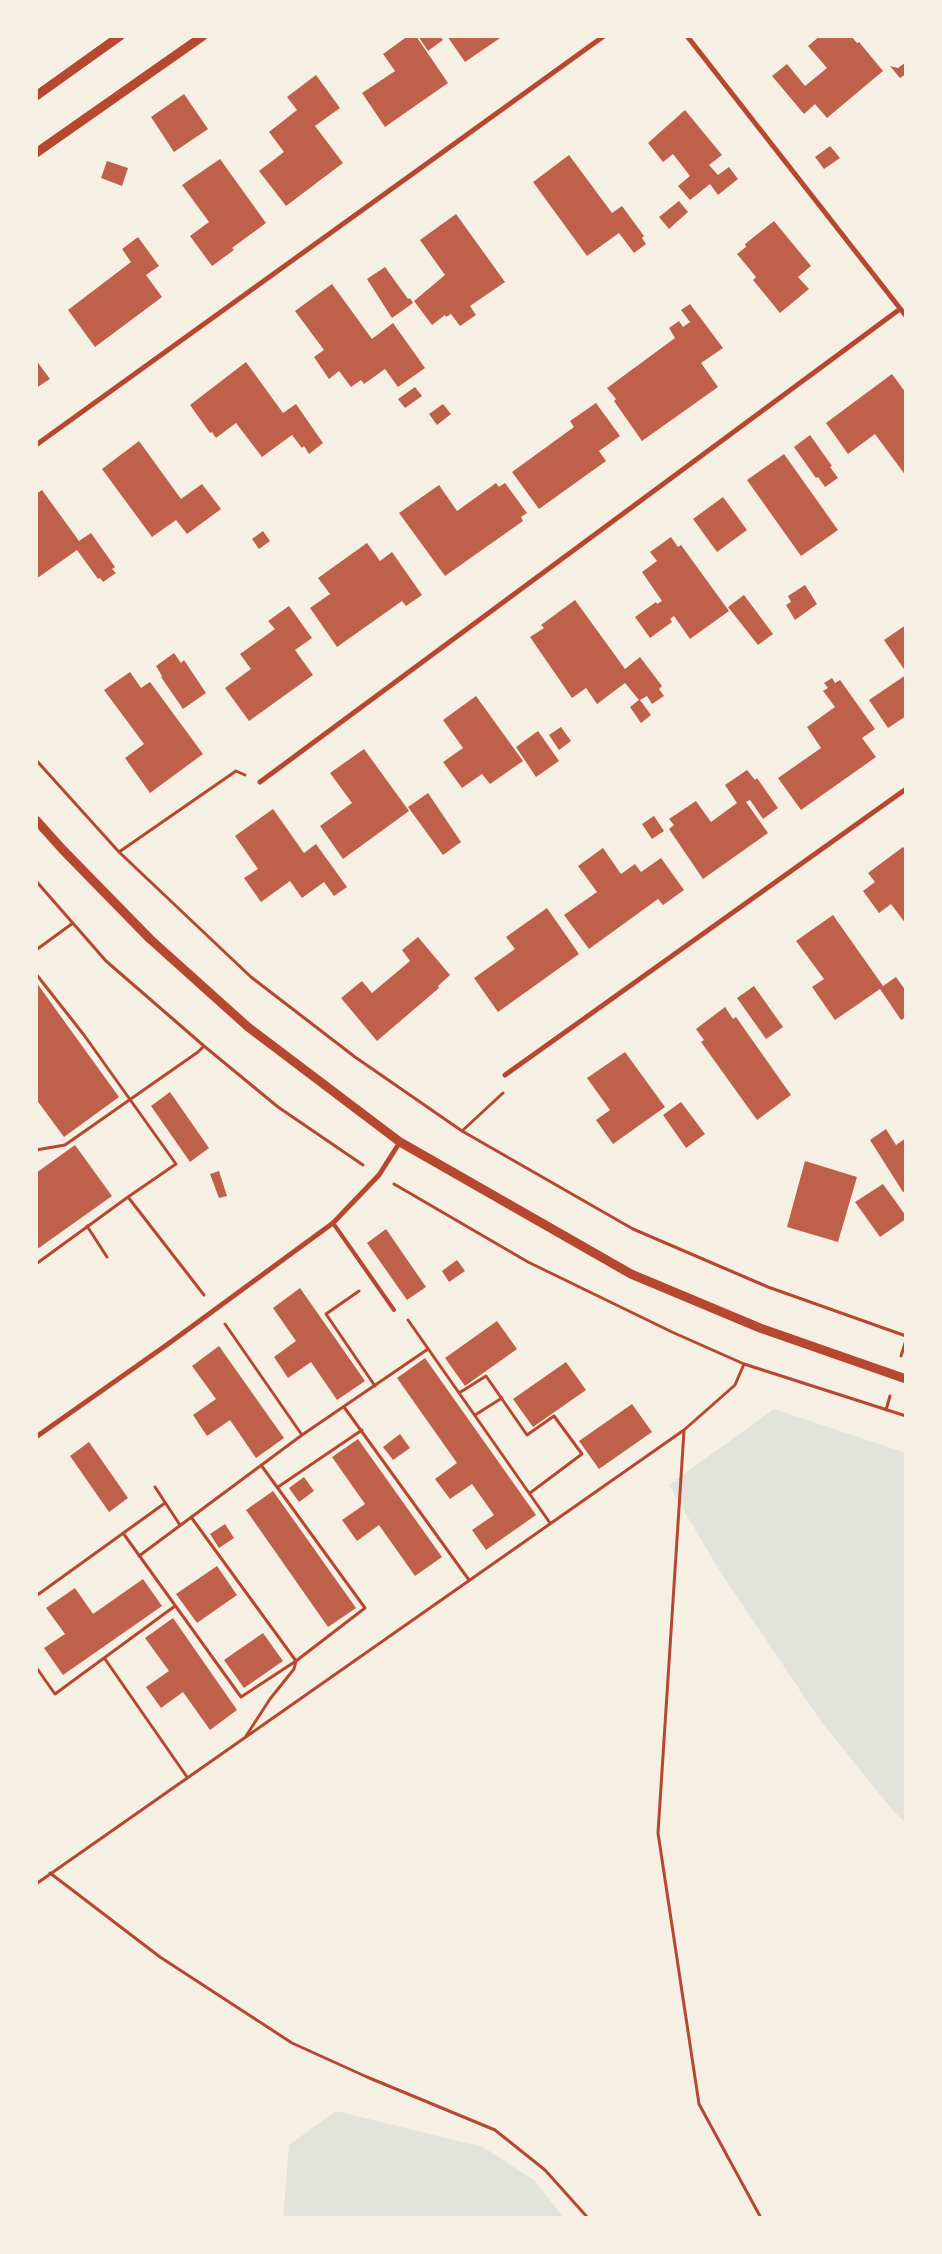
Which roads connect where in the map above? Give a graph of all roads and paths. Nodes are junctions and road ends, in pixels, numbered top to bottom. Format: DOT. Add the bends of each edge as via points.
graph roads {
  1 [pos="120,36"];
  2 [pos="203,36"];
  3 [pos="604,36"];
  4 [pos="687,36"];
  5 [pos="36,96"];
  6 [pos="36,153"];
  7 [pos="900,309"];
  8 [pos="906,316"];
  9 [pos="36,445"];
  10 [pos="36,760"];
  11 [pos="260,782"];
  12 [pos="906,789"];
  13 [pos="36,820"];
  14 [pos="118,852"];
  15 [pos="72,923"];
  16 [pos="36,950"];
  17 [pos="36,974"];
  18 [pos="204,1046"];
  19 [pos="505,1075"];
  20 [pos="131,1099"];
  21 [pos="462,1131"];
  22 [pos="400,1142"];
  23 [pos="36,1150"];
  24 [pos="333,1222"];
  25 [pos="87,1226"];
  26 [pos="107,1257"];
  27 [pos="36,1264"];
  28 [pos="374,1280"];
  29 [pos="394,1310"];
  30 [pos="906,1336"];
  31 [pos="428,1349"];
  32 [pos="744,1364"];
  33 [pos="906,1380"];
  34 [pos="375,1386"];
  35 [pos="459,1393"];
  36 [pos="502,1398"];
  37 [pos="344,1407"];
  38 [pos="475,1415"];
  39 [pos="362,1430"];
  40 [pos="684,1430"];
  41 [pos="36,1436"];
  42 [pos="262,1466"];
  43 [pos="155,1486"];
  44 [pos="278,1487"];
  45 [pos="530,1493"];
  46 [pos="165,1503"];
  47 [pos="191,1517"];
  48 [pos="550,1523"];
  49 [pos="180,1525"];
  50 [pos="123,1533"];
  51 [pos="139,1556"];
  52 [pos="470,1580"];
  53 [pos="36,1596"];
  54 [pos="175,1606"];
  55 [pos="105,1659"];
  56 [pos="296,1661"];
  57 [pos="36,1667"];
  58 [pos="245,1738"];
  59 [pos="187,1778"];
  60 [pos="50,1873"];
  61 [pos="36,1884"];
  62 [pos="588,2218"];
  63 [pos="760,2218"];
  1 -- 5 [label="street"];
  2 -- 6 [label="street"];
  3 -- 9 [label="street"];
  4 -- 7 [label="street"];
  7 -- 8 [label="street"];
  7 -- 11 [label="street"];
  10 -- 14 [label="path"];
  11 -- 14 [label="path" via="236,772"];
  12 -- 19 [label="street"];
  13 -- 22 [label="street" via="150,939 248,1028"];
  14 -- 21 [label="path" via="252,977 355,1057"];
  15 -- 16 [label="path"];
  17 -- 20 [label="path"];
  18 -- 20 [label="path"];
  19 -- 21 [label="path" via="508,1088"];
  20 -- 23 [label="path" via="65,1145"];
  20 -- 25 [label="path" via="176,1164"];
  21 -- 30 [label="path" via="633,1229 768,1287"];
  22 -- 24 [label="street" via="379,1175"];
  22 -- 33 [label="street" via="631,1274 760,1328"];
  24 -- 28 [label="lane"];
  24 -- 41 [label="street"];
  25 -- 26 [label="path"];
  25 -- 27 [label="path"];
  28 -- 29 [label="lane"];
  28 -- 34 [label="path" via="326,1314"];
  29 -- 31 [label="path" via="404,1314"];
  31 -- 34 [label="path"];
  31 -- 35 [label="path"];
  32 -- 40 [label="path" via="735,1385"];
  34 -- 37 [label="path"];
  35 -- 36 [label="path" via="486,1376"];
  35 -- 38 [label="path"];
  36 -- 38 [label="path"];
  36 -- 45 [label="path" via="527,1435 554,1416 582,1454"];
  37 -- 39 [label="path"];
  37 -- 42 [label="path"];
  38 -- 45 [label="path"];
  39 -- 44 [label="path"];
  39 -- 52 [label="path"];
  40 -- 48 [label="path"];
  40 -- 63 [label="path" via="658,1833 699,2104"];
  42 -- 44 [label="path"];
  42 -- 47 [label="path"];
  43 -- 46 [label="path"];
  44 -- 56 [label="path" via="365,1608"];
  45 -- 48 [label="path"];
  46 -- 49 [label="path"];
  46 -- 50 [label="path"];
  47 -- 49 [label="path"];
  47 -- 56 [label="path"];
  48 -- 52 [label="path"];
  49 -- 51 [label="path"];
  50 -- 51 [label="path"];
  50 -- 53 [label="path"];
  51 -- 54 [label="path"];
  52 -- 58 [label="path"];
  54 -- 55 [label="path"];
  54 -- 56 [label="path" via="241,1697"];
  55 -- 57 [label="path" via="56,1694"];
  55 -- 59 [label="path"];
  56 -- 58 [label="path" via="294,1669"];
  58 -- 59 [label="path"];
  59 -- 60 [label="path"];
  60 -- 61 [label="path"];
  60 -- 62 [label="path" via="160,1957 292,2043 495,2130 545,2170"];
}
